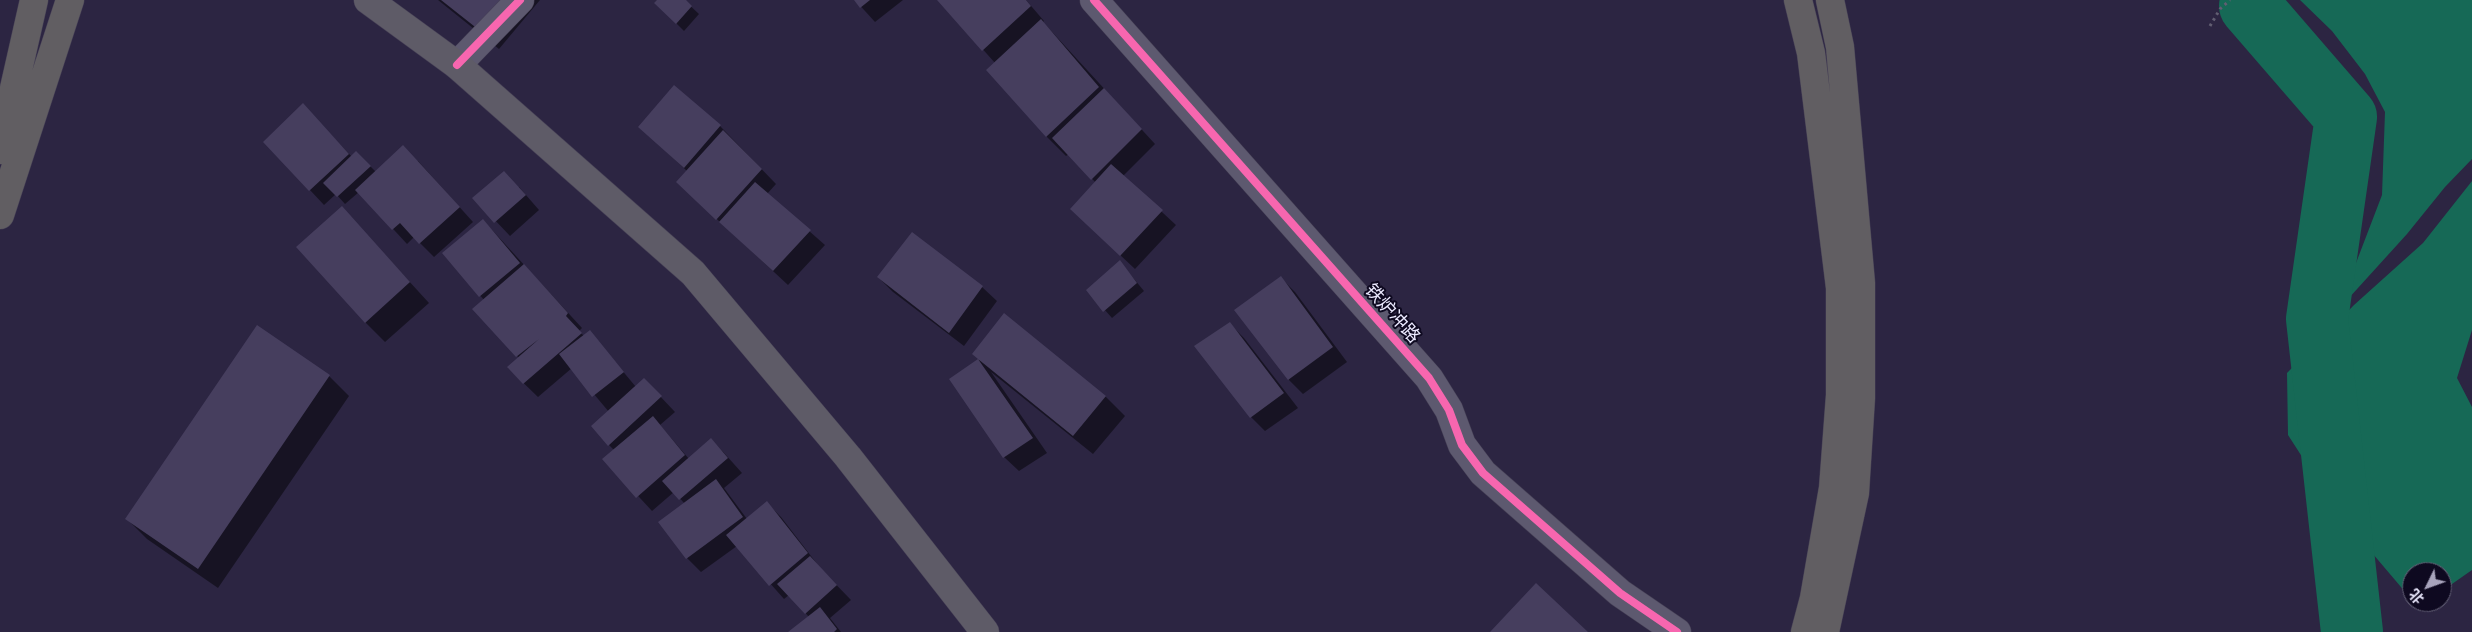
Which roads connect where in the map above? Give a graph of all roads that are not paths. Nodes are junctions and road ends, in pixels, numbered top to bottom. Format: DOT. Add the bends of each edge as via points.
graph roads {
  1 [pos="34,0"];
  2 [pos="70,0"];
  3 [pos="368,0"];
  4 [pos="520,0"];
  5 [pos="1094,0"];
  6 [pos="1798,0"];
  7 [pos="1830,0"];
  8 [pos="457,65"];
  9 [pos="0,150"];
  10 [pos="0,215"];
  11 [pos="985,632"];
  12 [pos="1677,632"];
  13 [pos="1805,632"];
  14 [pos="1825,632"];
  1 -- 9 [label="highway"];
  2 -- 10 [label="highway"];
  3 -- 8 [label="main road"];
  4 -- 8 [label="street"];
  5 -- 12 [label="street, 铁炉冲路" via="1429,378 1449,410 1462,445 1483,474 1620,593"];
  6 -- 13 [label="highway" via="1811,53 1840,298 1840,395 1833,488"];
  7 -- 14 [label="highway" via="1840,47 1860,283 1862,398 1855,494"];
  8 -- 11 [label="main road" via="694,273 848,456"];
}
